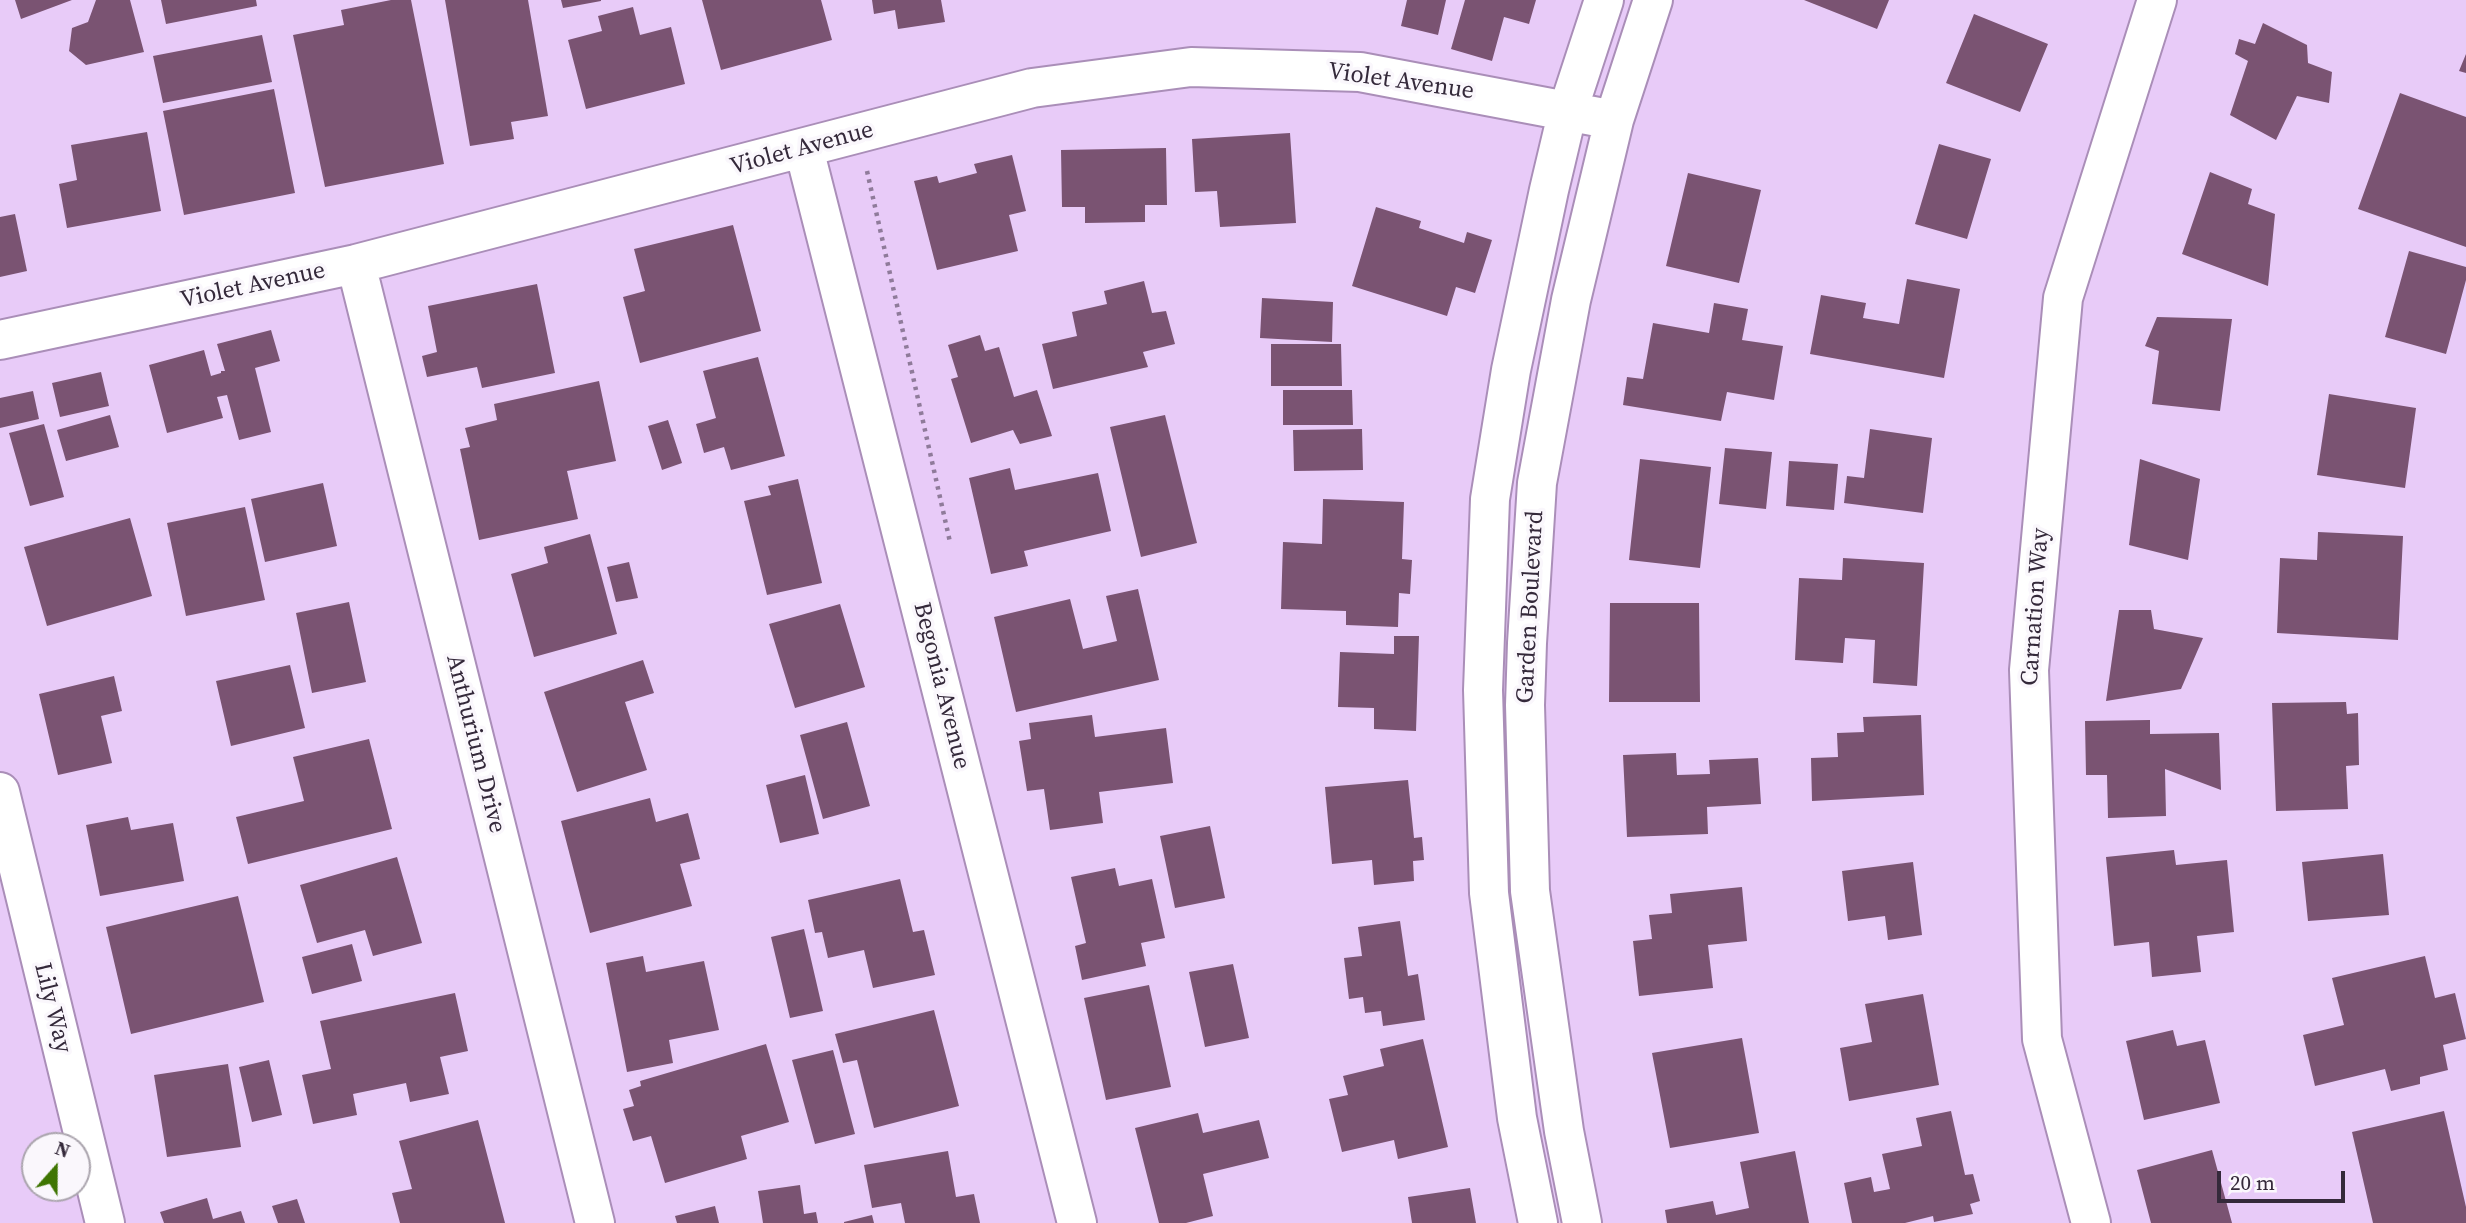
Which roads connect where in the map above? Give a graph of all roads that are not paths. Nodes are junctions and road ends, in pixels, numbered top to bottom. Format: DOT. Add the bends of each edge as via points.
graph roads {
  1 [pos="1604,0"];
  2 [pos="1653,0"];
  3 [pos="2157,0"];
  4 [pos="1568,110"];
  5 [pos="1614,120"];
  6 [pos="804,149"];
  7 [pos="356,264"];
  8 [pos="0,340"];
  9 [pos="0,792"];
  10 [pos="105,1223"];
  11 [pos="594,1223"];
  12 [pos="1077,1223"];
  13 [pos="1538,1223"];
  14 [pos="1582,1223"];
  15 [pos="2091,1223"];
  1 -- 4 [label="street, Garden Boulevard"];
  2 -- 5 [label="street, Garden Boulevard"];
  3 -- 15 [label="street, Carnation Way" via="2063,298 2029,670 2042,1039"];
  4 -- 5 [label="street, Violet Avenue"];
  4 -- 6 [label="street, Violet Avenue" via="1360,72 1191,67 1032,88"];
  4 -- 13 [label="street, Garden Boulevard" via="1511,370 1490,499 1483,690 1489,893 1517,1118"];
  5 -- 14 [label="street, Garden Boulevard" via="1571,300 1537,483 1525,681 1530,891 1564,1131"];
  6 -- 7 [label="street, Violet Avenue"];
  6 -- 12 [label="street, Begonia Avenue"];
  7 -- 8 [label="street, Violet Avenue"];
  7 -- 11 [label="street, Anthurium Drive"];
  9 -- 10 [label="street, Lily Way"];
}
